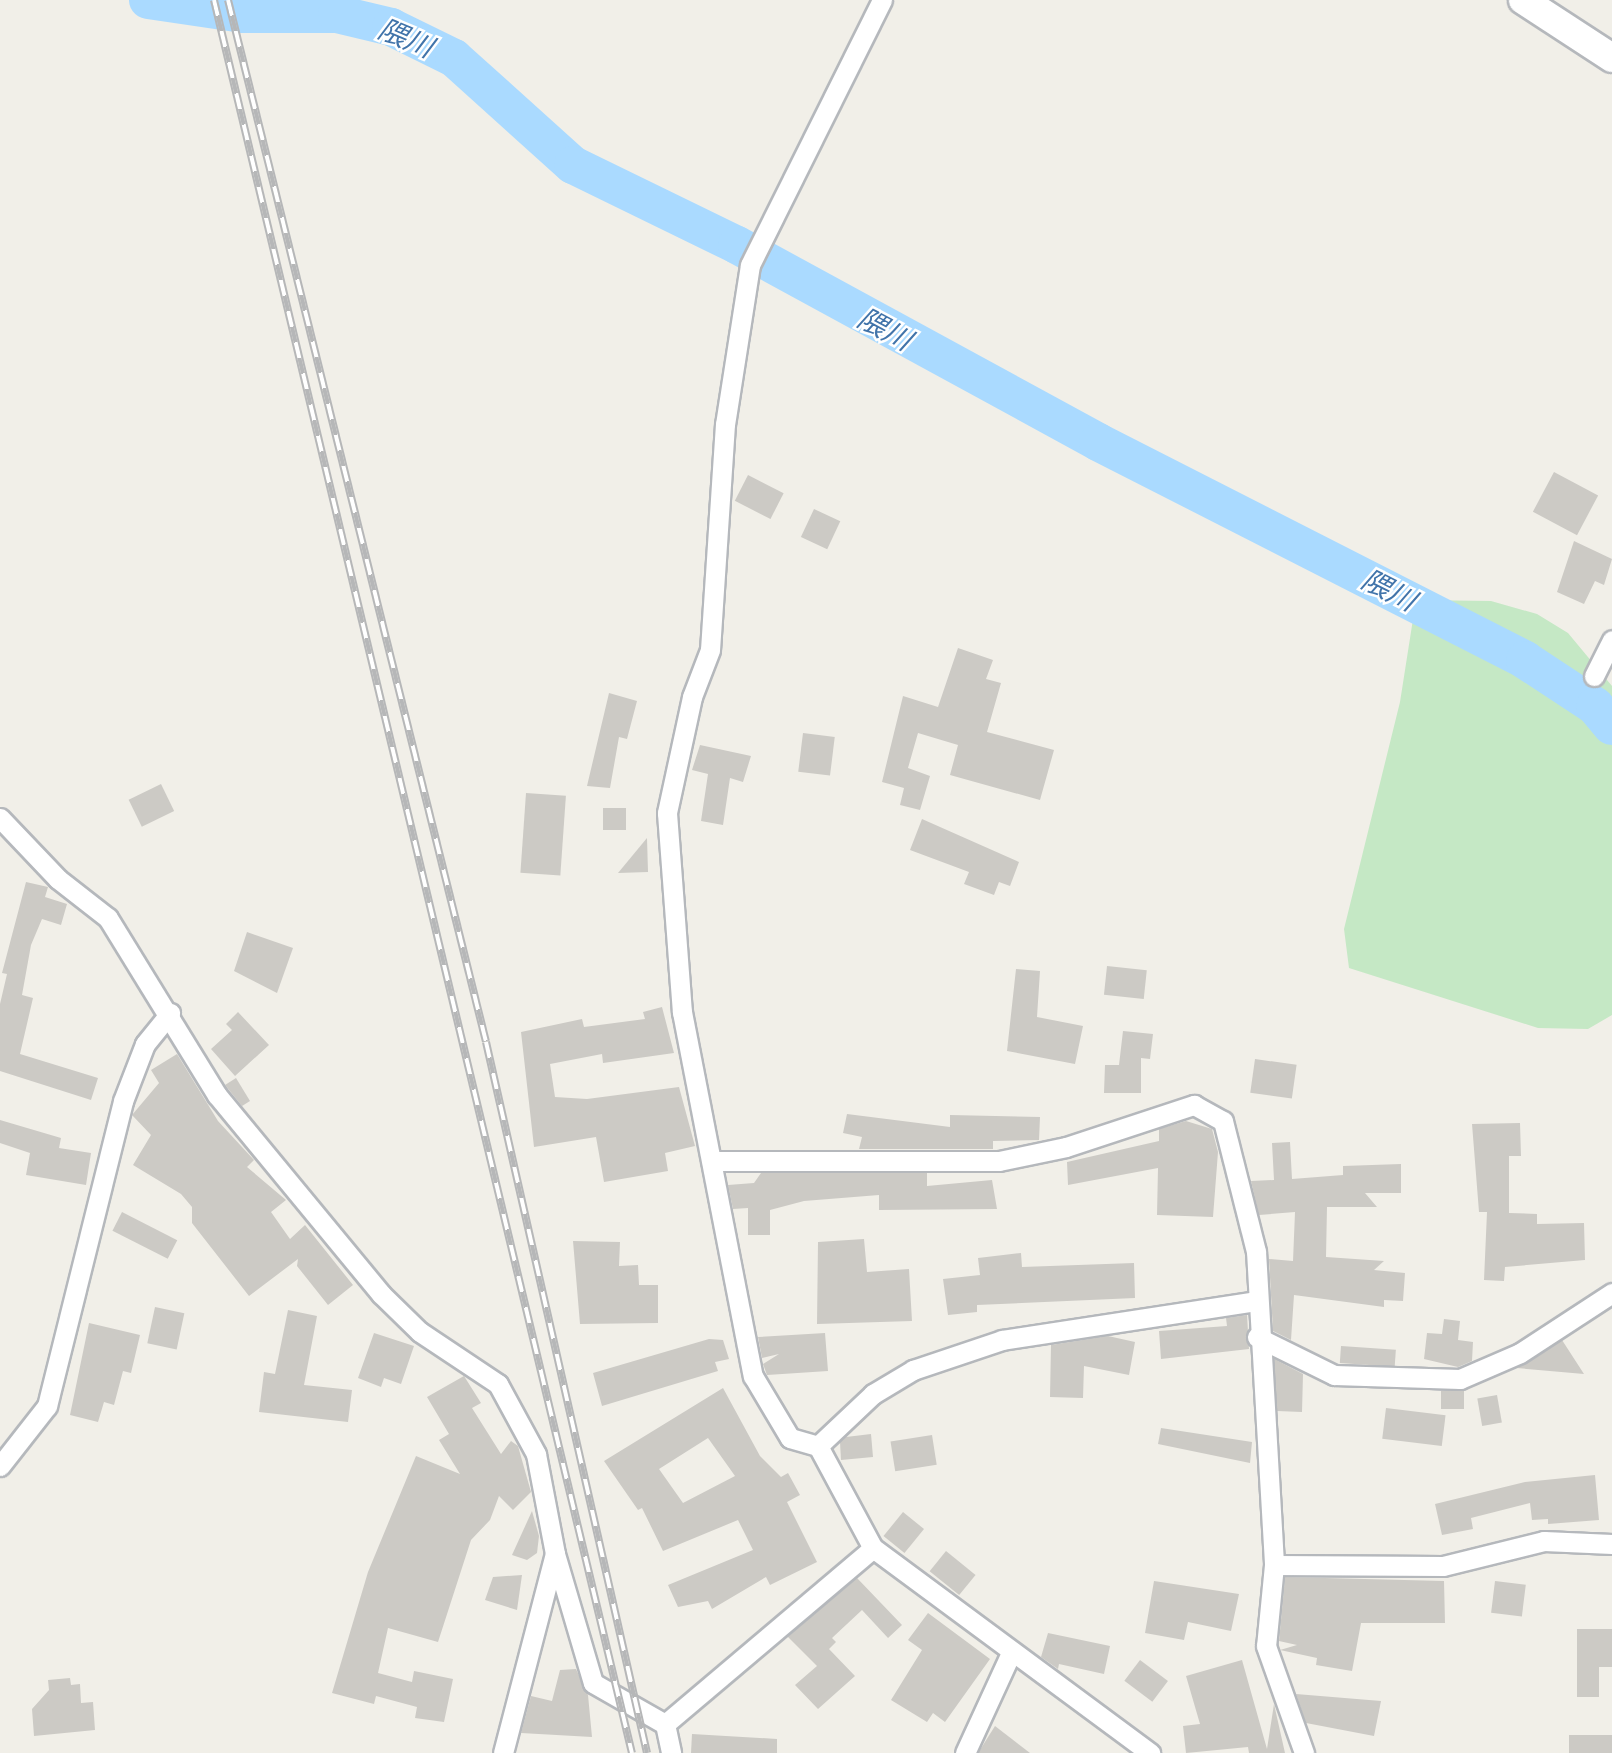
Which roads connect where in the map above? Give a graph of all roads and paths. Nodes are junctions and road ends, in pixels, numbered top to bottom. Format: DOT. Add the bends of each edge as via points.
graph roads {
  1 [pos="882,0"];
  2 [pos="1523,0"];
  3 [pos="1612,58"];
  4 [pos="1612,640"];
  5 [pos="1594,676"];
  6 [pos="2,821"];
  7 [pos="170,1013"];
  8 [pos="713,1161"];
  9 [pos="1612,1293"];
  10 [pos="1256,1301"];
  11 [pos="1257,1336"];
  12 [pos="818,1446"];
  13 [pos="0,1465"];
  14 [pos="1612,1544"];
  15 [pos="873,1548"];
  16 [pos="555,1555"];
  17 [pos="1274,1565"];
  18 [pos="1012,1651"];
  19 [pos="665,1724"];
  20 [pos="503,1753"];
  21 [pos="671,1753"];
  22 [pos="965,1753"];
  23 [pos="1150,1753"];
  24 [pos="1304,1753"];
  1 -- 8 [label="street" via="750,265 725,424 710,650 692,697 667,813 681,1012"];
  2 -- 3 [label="main road"];
  4 -- 5 [label="street"];
  6 -- 7 [label="street" via="58,879 108,918"];
  7 -- 13 [label="street" via="145,1044 123,1101 47,1406"];
  7 -- 16 [label="street" via="217,1095 381,1294 420,1332 498,1384 536,1454"];
  8 -- 10 [label="street" via="999,1161 1066,1147 1194,1105 1223,1121 1256,1251"];
  8 -- 12 [label="street" via="753,1376 790,1438"];
  9 -- 11 [label="street" via="1520,1353 1460,1379 1334,1375"];
  10 -- 11 [label="street"];
  10 -- 12 [label="street" via="989,1345 903,1376 873,1394"];
  11 -- 17 [label="street"];
  12 -- 15 [label="street"];
  14 -- 17 [label="street" via="1544,1541 1443,1566"];
  15 -- 18 [label="street"];
  15 -- 19 [label="street"];
  16 -- 19 [label="street" via="593,1683"];
  16 -- 20 [label="street"];
  17 -- 24 [label="street" via="1266,1646"];
  18 -- 22 [label="street"];
  18 -- 23 [label="street"];
  19 -- 21 [label="street"];
}
